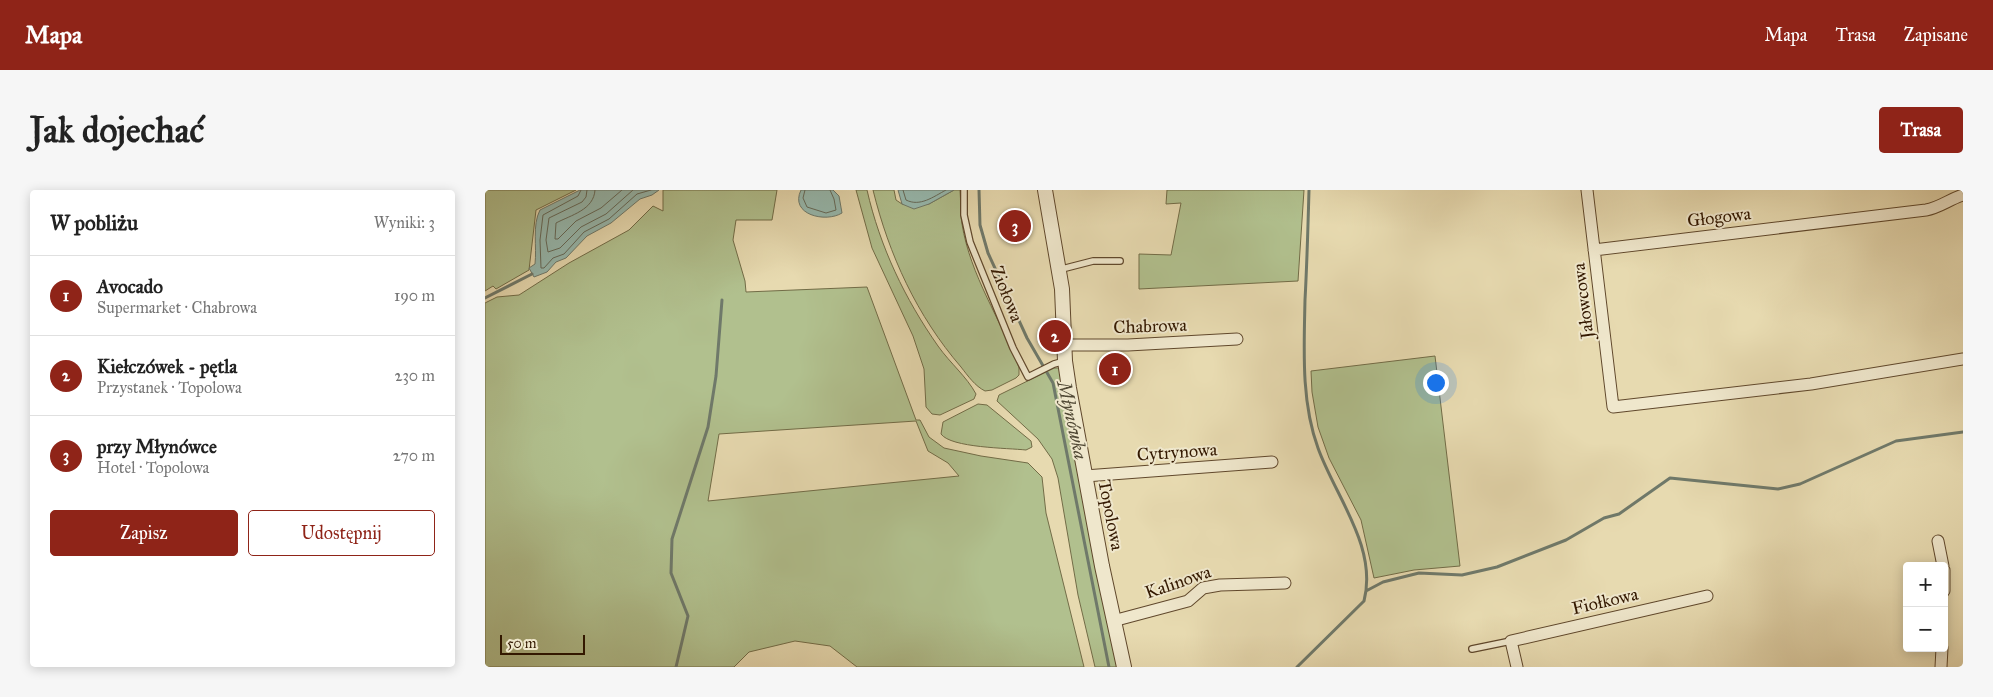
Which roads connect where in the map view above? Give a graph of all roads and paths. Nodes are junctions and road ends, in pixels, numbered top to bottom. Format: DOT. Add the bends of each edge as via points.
graph roads {
  1 [pos="964,190"];
  2 [pos="1045,190"];
  3 [pos="1587,190"];
  4 [pos="1963,195"];
  5 [pos="1595,250"];
  6 [pos="1120,261"];
  7 [pos="1058,270"];
  8 [pos="1237,339"];
  9 [pos="1065,345"];
  10 [pos="1963,359"];
  11 [pos="1060,363"];
  12 [pos="1271,462"];
  13 [pos="1085,476"];
  14 [pos="1938,541"];
  15 [pos="1942,562"];
  16 [pos="1285,582"];
  17 [pos="1707,596"];
  18 [pos="1113,621"];
  19 [pos="1511,641"];
  20 [pos="1472,649"];
  21 [pos="1941,652"];
  22 [pos="1124,667"];
  23 [pos="1517,667"];
  24 [pos="1941,667"];
  1 -- 11 [label="lane, Ziołowa" via="964,215 970,242 1013,348 1031,375"];
  2 -- 7 [label="street, Topolowa"];
  3 -- 5 [label="street, Jałowcowa"];
  4 -- 5 [label="street, Głogowa" via="1933,209"];
  5 -- 10 [label="street, Jałowcowa" via="1613,407 1811,384"];
  6 -- 7 [label="lane" via="1093,262"];
  7 -- 9 [label="street, Topolowa"];
  8 -- 9 [label="street, Chabrowa"];
  9 -- 11 [label="street, Topolowa"];
  11 -- 13 [label="street, Topolowa"];
  12 -- 13 [label="street, Cytrynowa"];
  13 -- 18 [label="street, Topolowa"];
  14 -- 15 [label="street"];
  16 -- 18 [label="street, Kalinowa" via="1203,588 1188,601"];
  17 -- 19 [label="street, Fiołkowa"];
  18 -- 22 [label="street, Topolowa"];
  19 -- 20 [label="lane, Fiołkowa"];
  19 -- 23 [label="street"];
  21 -- 24 [label="street"];
}
